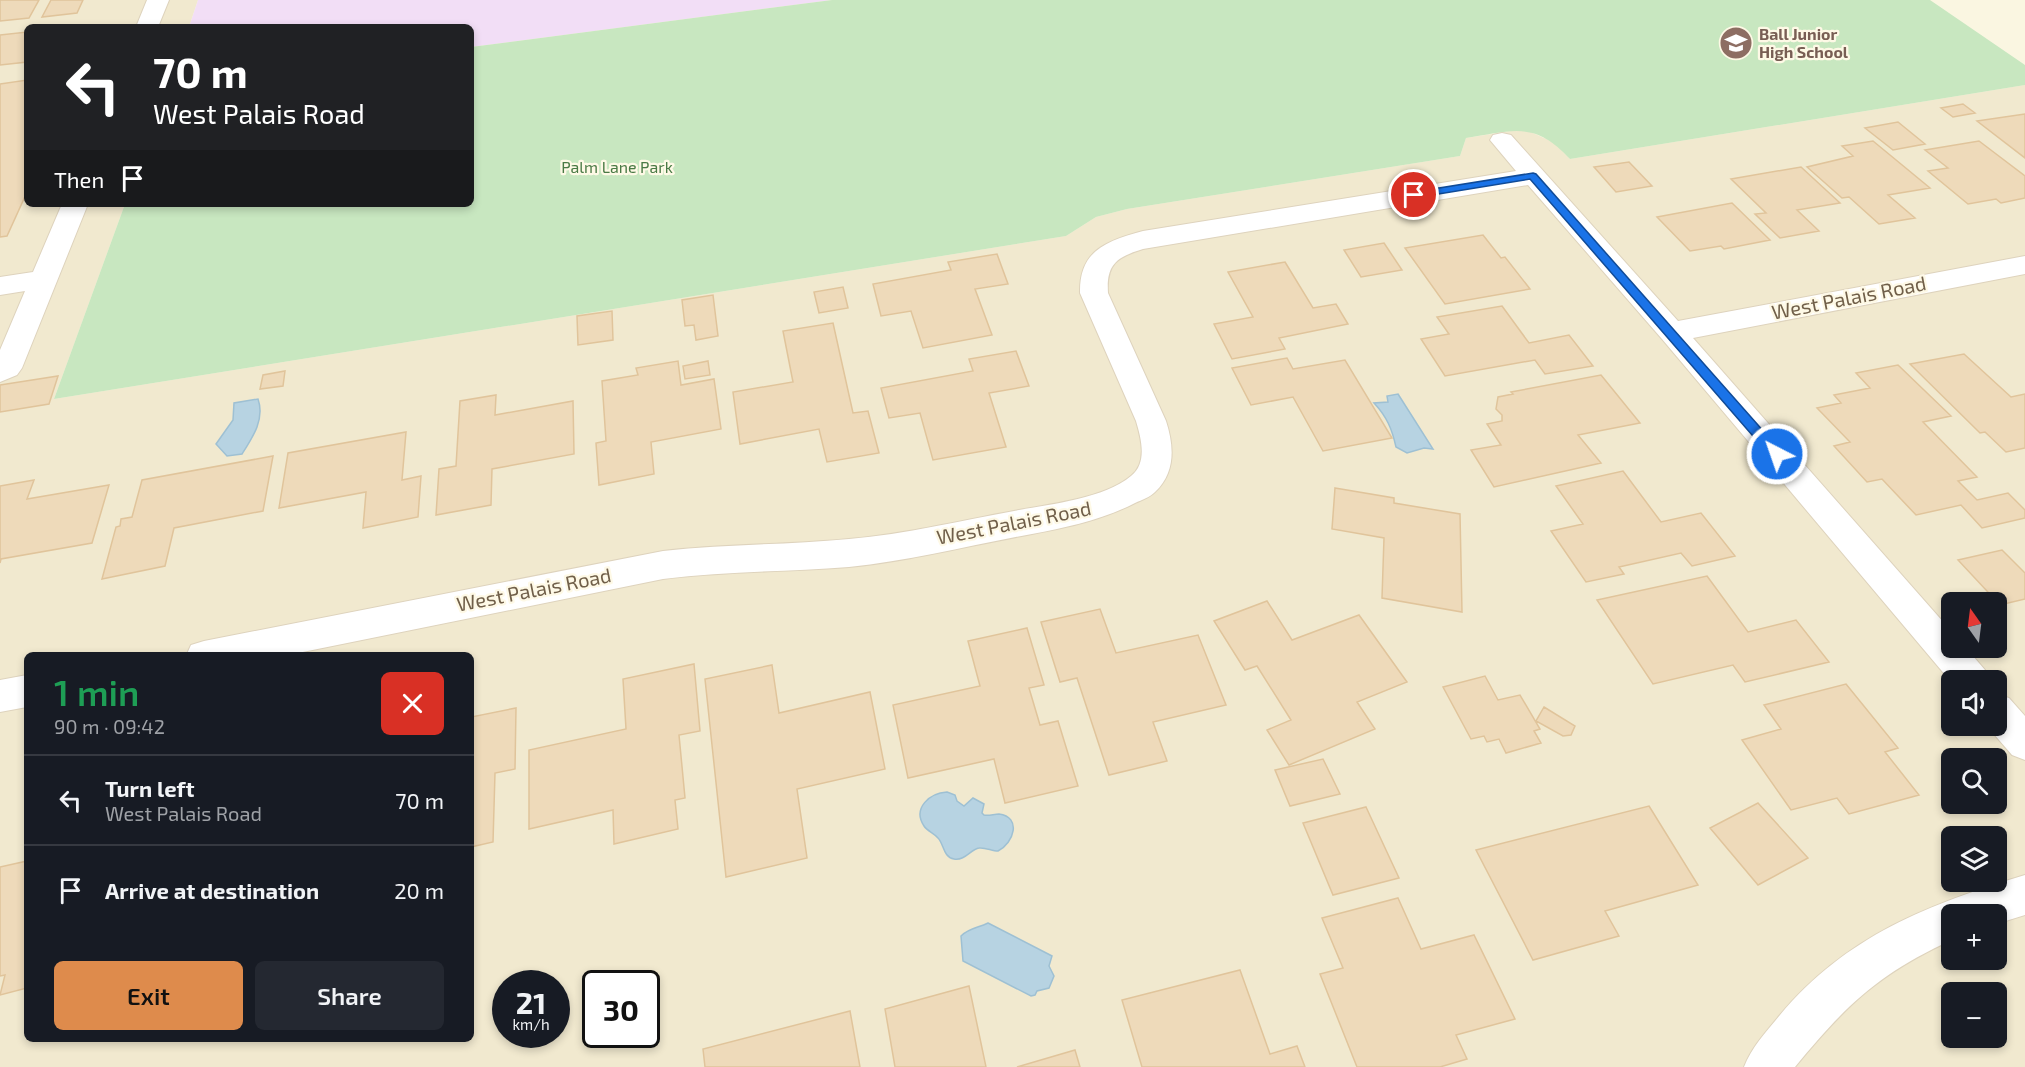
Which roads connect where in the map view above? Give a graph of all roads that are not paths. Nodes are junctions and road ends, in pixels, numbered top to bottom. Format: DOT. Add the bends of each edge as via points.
graph roads {
  1 [pos="158,0"];
  2 [pos="148,24"];
  3 [pos="1502,140"];
  4 [pos="1533,176"];
  5 [pos="74,207"];
  6 [pos="2025,265"];
  7 [pos="45,279"];
  8 [pos="0,286"];
  9 [pos="1672,332"];
  10 [pos="0,372"];
  11 [pos="224,652"];
  12 [pos="1963,670"];
  13 [pos="24,692"];
  14 [pos="0,696"];
  15 [pos="2007,723"];
  16 [pos="2025,743"];
  17 [pos="2025,894"];
  18 [pos="1994,904"];
  19 [pos="1941,923"];
  20 [pos="1766,1067"];
  1 -- 2 [label="street"];
  3 -- 4 [label="street"];
  4 -- 9 [label="street"];
  4 -- 11 [label="street, West Palais Road" via="1143,240 1111,251 1096,268 1094,293 1151,421 1158,458 1143,485 1103,505 892,547 705,560 617,573"];
  5 -- 7 [label="street"];
  6 -- 9 [label="street, West Palais Road"];
  7 -- 8 [label="street"];
  7 -- 10 [label="street" via="7,368"];
  9 -- 12 [label="street"];
  13 -- 14 [label="street"];
  15 -- 16 [label="street"];
  17 -- 18 [label="street"];
  19 -- 20 [label="street" via="1874,958 1832,991"];
}
